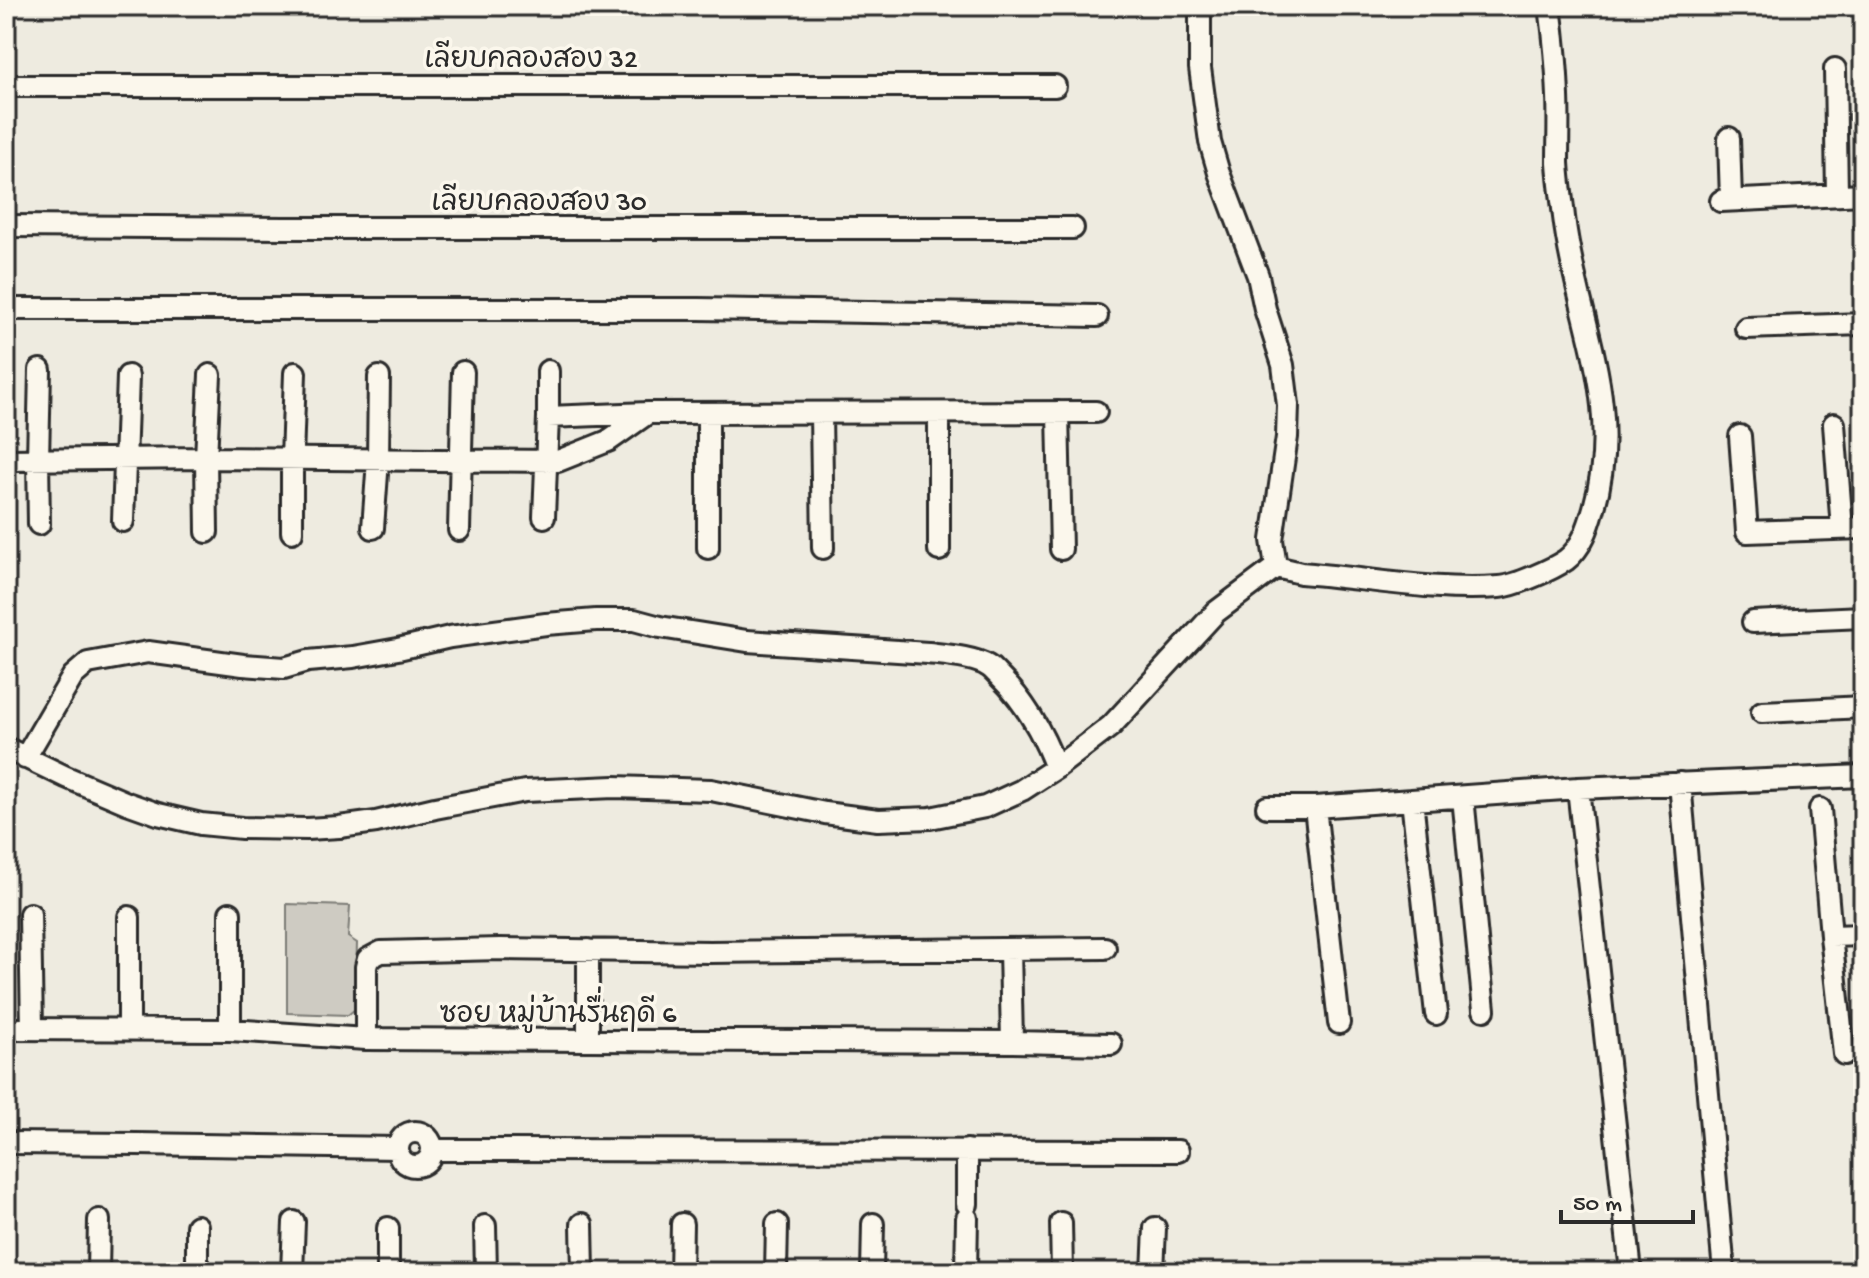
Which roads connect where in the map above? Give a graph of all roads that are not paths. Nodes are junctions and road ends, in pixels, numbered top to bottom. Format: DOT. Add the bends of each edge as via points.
graph roads {
  1 [pos="1200,6"];
  2 [pos="1550,6"];
  3 [pos="1835,69"];
  4 [pos="6,86"];
  5 [pos="1055,86"];
  6 [pos="1729,138"];
  7 [pos="1863,194"];
  8 [pos="1837,195"];
  9 [pos="6,226"];
  10 [pos="1073,228"];
  11 [pos="6,309"];
  12 [pos="1097,316"];
  13 [pos="1863,324"];
  14 [pos="1746,328"];
  15 [pos="40,370"];
  16 [pos="548,371"];
  17 [pos="463,372"];
  18 [pos="295,373"];
  19 [pos="210,375"];
  20 [pos="128,376"];
  21 [pos="379,377"];
  22 [pos="1058,412"];
  23 [pos="1096,412"];
  24 [pos="648,413"];
  25 [pos="708,413"];
  26 [pos="821,413"];
  27 [pos="939,413"];
  28 [pos="548,417"];
  29 [pos="1834,424"];
  30 [pos="1740,436"];
  31 [pos="206,458"];
  32 [pos="38,459"];
  33 [pos="124,459"];
  34 [pos="292,459"];
  35 [pos="6,460"];
  36 [pos="378,460"];
  37 [pos="460,460"];
  38 [pos="546,461"];
  39 [pos="544,517"];
  40 [pos="123,521"];
  41 [pos="39,524"];
  42 [pos="373,528"];
  43 [pos="1863,528"];
  44 [pos="1842,529"];
  45 [pos="459,530"];
  46 [pos="207,532"];
  47 [pos="292,532"];
  48 [pos="708,548"];
  49 [pos="823,548"];
  50 [pos="1061,549"];
  51 [pos="939,550"];
  52 [pos="1276,567"];
  53 [pos="1863,617"];
  54 [pos="1753,622"];
  55 [pos="1863,707"];
  56 [pos="1762,712"];
  57 [pos="6,748"];
  58 [pos="25,758"];
  59 [pos="1056,768"];
  60 [pos="1863,776"];
  61 [pos="1680,783"];
  62 [pos="1578,788"];
  63 [pos="1463,797"];
  64 [pos="1412,800"];
  65 [pos="1267,807"];
  66 [pos="1315,807"];
  67 [pos="1820,809"];
  68 [pos="230,913"];
  69 [pos="30,914"];
  70 [pos="129,917"];
  71 [pos="1863,935"];
  72 [pos="1831,936"];
  73 [pos="1105,948"];
  74 [pos="1010,949"];
  75 [pos="588,950"];
  76 [pos="1484,1010"];
  77 [pos="1436,1014"];
  78 [pos="1339,1023"];
  79 [pos="6,1029"];
  80 [pos="32,1029"];
  81 [pos="129,1029"];
  82 [pos="230,1030"];
  83 [pos="366,1039"];
  84 [pos="588,1040"];
  85 [pos="1012,1042"];
  86 [pos="1111,1044"];
  87 [pos="1844,1054"];
  88 [pos="6,1143"];
  89 [pos="967,1150"];
  90 [pos="1178,1151"];
  91 [pos="99,1220"];
  92 [pos="294,1222"];
  93 [pos="1061,1223"];
  94 [pos="582,1224"];
  95 [pos="682,1224"];
  96 [pos="777,1224"];
  97 [pos="873,1224"];
  98 [pos="197,1226"];
  99 [pos="485,1226"];
  100 [pos="388,1228"];
  101 [pos="1155,1228"];
  102 [pos="98,1272"];
  103 [pos="197,1272"];
  104 [pos="292,1272"];
  105 [pos="388,1272"];
  106 [pos="486,1272"];
  107 [pos="583,1272"];
  108 [pos="681,1272"];
  109 [pos="776,1272"];
  110 [pos="872,1272"];
  111 [pos="966,1272"];
  112 [pos="1062,1272"];
  113 [pos="1153,1272"];
  114 [pos="1631,1272"];
  115 [pos="1724,1272"];
  1 -- 52 [label="street" via="1200,68 1210,142 1283,365 1287,437 1272,540"];
  2 -- 52 [label="street" via="1564,219 1599,377 1605,433 1598,495 1587,533 1568,559 1503,587 1404,583"];
  3 -- 8 [label="street"];
  4 -- 5 [label="street, เลียบคลองสอง 32"];
  6 -- 8 [label="street" via="1726,200"];
  7 -- 8 [label="street"];
  9 -- 10 [label="street, เลียบคลองสอง 30"];
  11 -- 12 [label="street" via="699,309"];
  13 -- 14 [label="street"];
  15 -- 32 [label="street"];
  16 -- 28 [label="street"];
  17 -- 37 [label="street"];
  18 -- 34 [label="street"];
  19 -- 31 [label="street"];
  20 -- 33 [label="street"];
  21 -- 36 [label="street"];
  22 -- 23 [label="street"];
  22 -- 27 [label="street"];
  22 -- 50 [label="street"];
  24 -- 25 [label="street"];
  24 -- 28 [label="street"];
  24 -- 38 [label="street" via="608,441"];
  25 -- 26 [label="street"];
  25 -- 48 [label="street"];
  26 -- 27 [label="street"];
  26 -- 49 [label="street"];
  27 -- 51 [label="street"];
  28 -- 38 [label="street"];
  29 -- 44 [label="street"];
  30 -- 44 [label="street" via="1747,532"];
  31 -- 33 [label="street"];
  31 -- 34 [label="street"];
  31 -- 46 [label="street"];
  32 -- 33 [label="street"];
  32 -- 35 [label="street"];
  32 -- 41 [label="street"];
  33 -- 40 [label="street"];
  34 -- 36 [label="street"];
  34 -- 47 [label="street"];
  36 -- 37 [label="street"];
  36 -- 42 [label="street"];
  37 -- 38 [label="street"];
  37 -- 45 [label="street"];
  38 -- 39 [label="street"];
  43 -- 44 [label="street"];
  52 -- 59 [label="street" via="1216,612 1111,726"];
  53 -- 54 [label="street"];
  55 -- 56 [label="street"];
  57 -- 58 [label="street"];
  58 -- 59 [label="street" via="158,814 201,824 277,829 376,822 511,794 576,787 711,790 878,820 930,818 985,807"];
  58 -- 59 [label="street" via="73,676 88,663 148,652 284,668 450,637 546,624 634,620 747,641 928,653 988,665 1027,710"];
  60 -- 61 [label="street"];
  61 -- 62 [label="street"];
  61 -- 115 [label="street"];
  62 -- 63 [label="street"];
  62 -- 114 [label="street"];
  63 -- 64 [label="street"];
  63 -- 76 [label="street"];
  64 -- 66 [label="street"];
  64 -- 77 [label="street"];
  65 -- 66 [label="street"];
  66 -- 78 [label="street"];
  67 -- 72 [label="street"];
  68 -- 82 [label="street"];
  69 -- 80 [label="street"];
  70 -- 81 [label="street"];
  71 -- 72 [label="street"];
  72 -- 87 [label="street"];
  73 -- 74 [label="street"];
  74 -- 75 [label="street"];
  74 -- 85 [label="street"];
  75 -- 83 [label="street" via="381,952 368,959 366,967"];
  75 -- 84 [label="street"];
  79 -- 80 [label="street, ซอย หมู่บ้านรื่นฤดี 6"];
  80 -- 81 [label="street, ซอย หมู่บ้านรื่นฤดี 6"];
  81 -- 82 [label="street, ซอย หมู่บ้านรื่นฤดี 6"];
  82 -- 83 [label="street, ซอย หมู่บ้านรื่นฤดี 6"];
  83 -- 84 [label="street, ซอย หมู่บ้านรื่นฤดี 6"];
  84 -- 85 [label="street, ซอย หมู่บ้านรื่นฤดี 6"];
  85 -- 86 [label="street, ซอย หมู่บ้านรื่นฤดี 6"];
  88 -- 89 [label="street" via="398,1148 411,1165 425,1163 432,1150"];
  89 -- 90 [label="street"];
  89 -- 111 [label="street"];
  91 -- 102 [label="street"];
  92 -- 104 [label="street"];
  93 -- 112 [label="street"];
  94 -- 107 [label="street"];
  95 -- 108 [label="street"];
  96 -- 109 [label="street"];
  97 -- 110 [label="street"];
  98 -- 103 [label="street"];
  99 -- 106 [label="street"];
  100 -- 105 [label="street"];
  101 -- 113 [label="street"];
}
